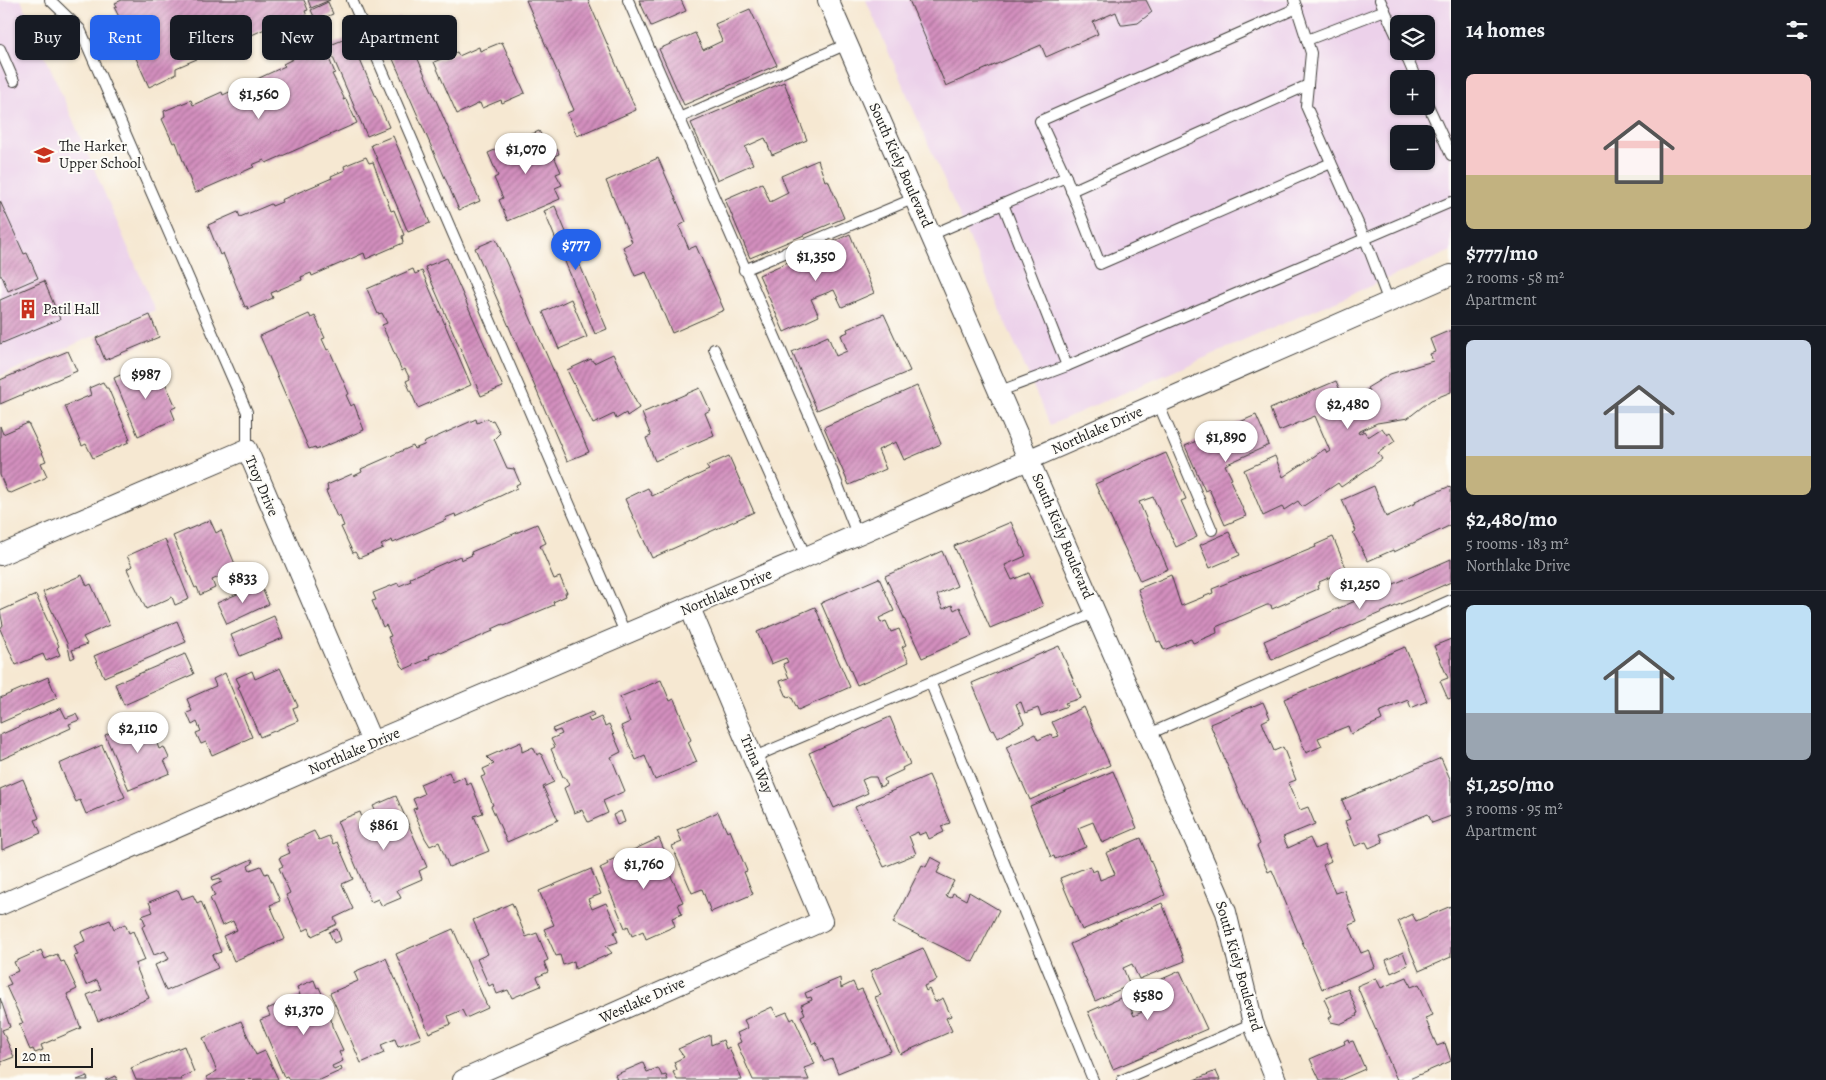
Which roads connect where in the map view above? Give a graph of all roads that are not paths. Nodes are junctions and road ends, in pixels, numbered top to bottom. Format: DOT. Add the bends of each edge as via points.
graph roads {
  1 [pos="50,0"];
  2 [pos="352,0"];
  3 [pos="628,0"];
  4 [pos="828,0"];
  5 [pos="1380,0"];
  6 [pos="1295,4"];
  7 [pos="1385,10"];
  8 [pos="1390,21"];
  9 [pos="1307,40"];
  10 [pos="847,44"];
  11 [pos="0,50"];
  12 [pos="14,82"];
  13 [pos="1308,85"];
  14 [pos="1432,115"];
  15 [pos="679,118"];
  16 [pos="1451,155"];
  17 [pos="1331,163"];
  18 [pos="1066,177"];
  19 [pos="1071,191"];
  20 [pos="915,198"];
  21 [pos="1451,202"];
  22 [pos="1003,204"];
  23 [pos="931,235"];
  24 [pos="1365,239"];
  25 [pos="744,270"];
  26 [pos="1451,275"];
  27 [pos="1389,302"];
  28 [pos="714,349"];
  29 [pos="1067,366"];
  30 [pos="1000,392"];
  31 [pos="1158,403"];
  32 [pos="247,450"];
  33 [pos="1030,459"];
  34 [pos="1212,530"];
  35 [pos="857,534"];
  36 [pos="0,555"];
  37 [pos="806,557"];
  38 [pos="1451,600"];
  39 [pos="690,608"];
  40 [pos="1096,612"];
  41 [pos="626,635"];
  42 [pos="931,684"];
  43 [pos="1149,734"];
  44 [pos="372,742"];
  45 [pos="754,757"];
  46 [pos="0,906"];
  47 [pos="822,920"];
  48 [pos="1253,1023"];
  49 [pos="463,1080"];
  50 [pos="1093,1080"];
  51 [pos="1122,1080"];
  52 [pos="1276,1080"];
  1 -- 32 [label="lane" via="80,29 88,47 247,412"];
  2 -- 41 [label="lane"];
  3 -- 15 [label="lane"];
  4 -- 10 [label="street, South Kiely Boulevard"];
  5 -- 7 [label="lane"];
  6 -- 9 [label="lane"];
  6 -- 18 [label="lane" via="1040,121"];
  7 -- 8 [label="lane"];
  7 -- 9 [label="lane"];
  9 -- 13 [label="lane" via="1311,53"];
  10 -- 15 [label="lane"];
  10 -- 20 [label="street, South Kiely Boulevard"];
  11 -- 12 [label="lane"];
  13 -- 17 [label="lane" via="1306,106"];
  13 -- 19 [label="lane"];
  14 -- 16 [label="lane"];
  15 -- 25 [label="lane"];
  17 -- 19 [label="lane" via="1100,264"];
  17 -- 24 [label="lane"];
  18 -- 19 [label="lane"];
  18 -- 22 [label="lane"];
  20 -- 23 [label="street, South Kiely Boulevard"];
  20 -- 25 [label="lane"];
  21 -- 24 [label="lane"];
  22 -- 23 [label="lane"];
  22 -- 29 [label="lane"];
  23 -- 30 [label="street, South Kiely Boulevard"];
  24 -- 27 [label="lane"];
  24 -- 29 [label="lane"];
  25 -- 35 [label="lane" via="821,442"];
  26 -- 27 [label="street, Northlake Drive"];
  27 -- 31 [label="street, Northlake Drive"];
  28 -- 37 [label="lane"];
  29 -- 30 [label="lane"];
  30 -- 33 [label="street, South Kiely Boulevard"];
  31 -- 33 [label="street, Northlake Drive"];
  31 -- 34 [label="lane"];
  32 -- 36 [label="street, Troy Drive"];
  32 -- 44 [label="street, Troy Drive"];
  33 -- 35 [label="street, Northlake Drive"];
  33 -- 40 [label="street, South Kiely Boulevard"];
  35 -- 37 [label="street, Northlake Drive"];
  37 -- 39 [label="street, Northlake Drive"];
  38 -- 43 [label="lane"];
  39 -- 41 [label="street, Northlake Drive"];
  39 -- 45 [label="street, Trina Way"];
  40 -- 42 [label="lane"];
  40 -- 43 [label="street, South Kiely Boulevard"];
  41 -- 44 [label="street, Northlake Drive"];
  42 -- 45 [label="lane"];
  42 -- 50 [label="lane"];
  43 -- 48 [label="street, South Kiely Boulevard" via="1226,912"];
  44 -- 46 [label="street, Northlake Drive"];
  45 -- 47 [label="street, Trina Way"];
  47 -- 49 [label="street, Westlake Drive"];
  48 -- 51 [label="lane"];
  48 -- 52 [label="street, South Kiely Boulevard"];
}
